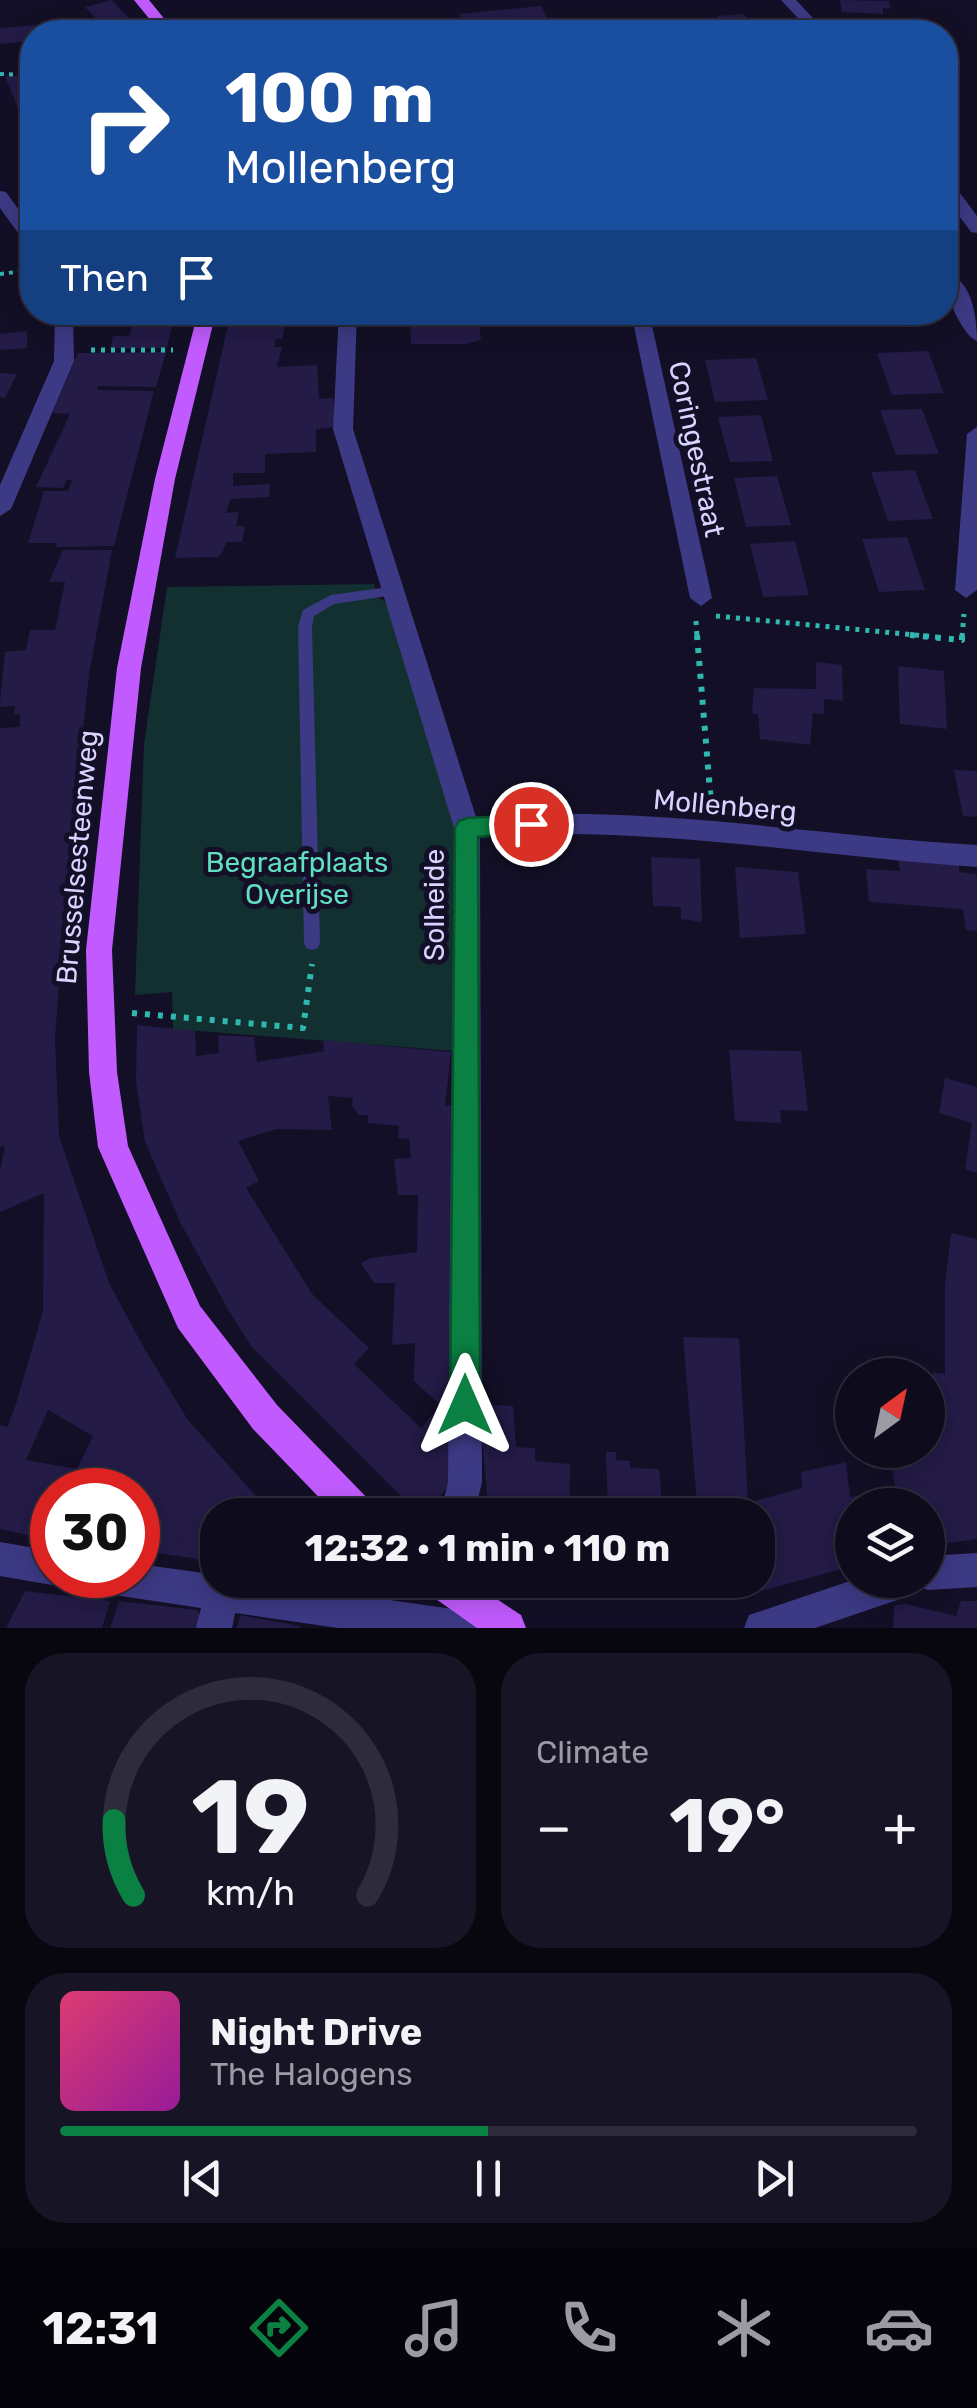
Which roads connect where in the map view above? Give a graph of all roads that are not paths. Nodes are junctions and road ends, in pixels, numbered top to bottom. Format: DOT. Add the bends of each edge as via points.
graph roads {
  1 [pos="140,0"];
  2 [pos="788,0"];
  3 [pos="158,20"];
  4 [pos="807,20"];
  5 [pos="0,196"];
  6 [pos="958,202"];
  7 [pos="20,224"];
  8 [pos="977,228"];
  9 [pos="958,288"];
  10 [pos="65,325"];
  11 [pos="205,325"];
  12 [pos="347,325"];
  13 [pos="643,325"];
  14 [pos="977,335"];
  15 [pos="977,434"];
  16 [pos="0,509"];
  17 [pos="966,590"];
  18 [pos="396,591"];
  19 [pos="698,606"];
  20 [pos="467,828"];
  21 [pos="977,856"];
  22 [pos="312,943"];
  23 [pos="344,1498"];
  24 [pos="461,1498"];
  25 [pos="2,1565"];
  26 [pos="30,1567"];
  27 [pos="977,1570"];
  28 [pos="945,1572"];
  29 [pos="160,1595"];
  30 [pos="464,1598"];
  31 [pos="852,1598"];
  32 [pos="218,1612"];
  33 [pos="460,1628"];
  34 [pos="508,1628"];
  35 [pos="762,1628"];
  1 -- 3 [label="main road"];
  2 -- 4 [label="street"];
  5 -- 7 [label="street"];
  6 -- 8 [label="street"];
  9 -- 14 [label="street"];
  10 -- 16 [label="street" via="67,350"];
  11 -- 23 [label="main road, Brusselsesteenweg" via="128,668 99,950 102,1072 113,1146 189,1317 265,1417"];
  12 -- 18 [label="street, Solheide" via="343,429"];
  13 -- 19 [label="street, Coringestraat"];
  15 -- 17 [label="street"];
  18 -- 20 [label="street, Solheide"];
  18 -- 22 [label="lane" via="331,600 308,613"];
  20 -- 21 [label="street, Mollenberg" via="624,826"];
  20 -- 24 [label="street, Solheide"];
  25 -- 26 [label="street"];
  27 -- 28 [label="street"];
  29 -- 32 [label="street"];
  30 -- 34 [label="main road"];
  31 -- 35 [label="street"];
  32 -- 33 [label="street"];
}
